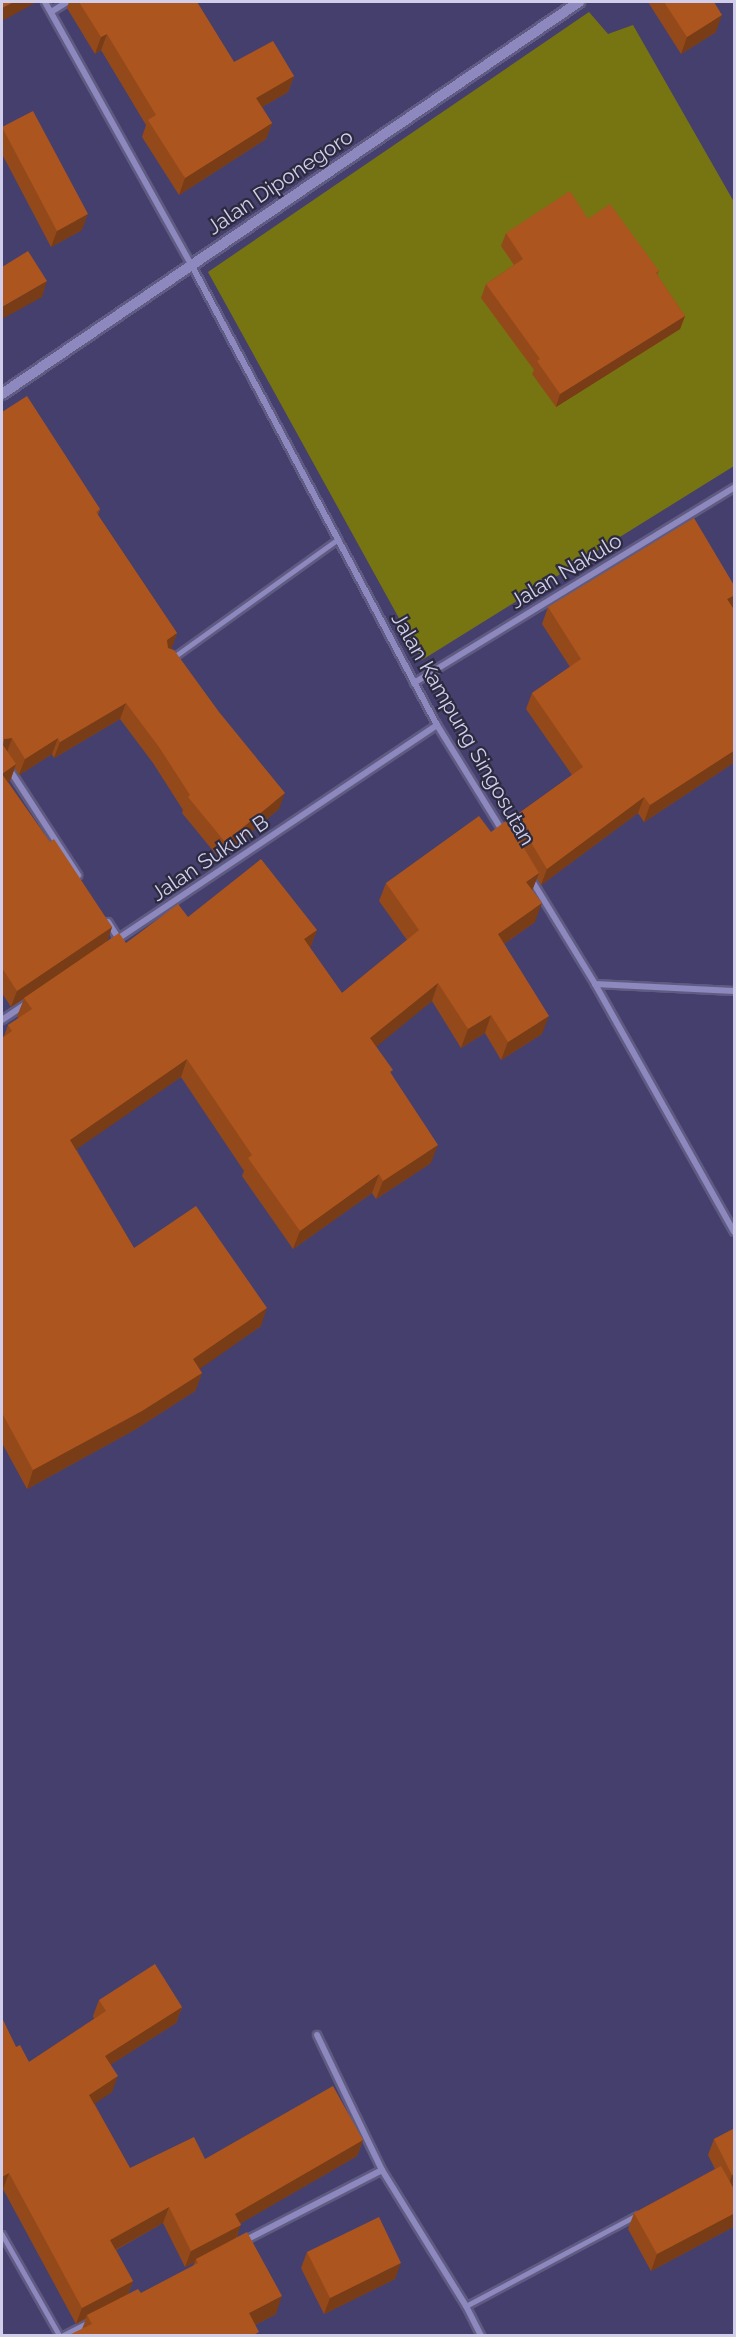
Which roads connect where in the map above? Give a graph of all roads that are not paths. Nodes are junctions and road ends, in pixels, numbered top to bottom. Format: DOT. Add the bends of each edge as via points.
graph roads {
  1 [pos="45,2"];
  2 [pos="67,2"];
  3 [pos="579,2"];
  4 [pos="51,12"];
  5 [pos="192,266"];
  6 [pos="2,394"];
  7 [pos="735,488"];
  8 [pos="691,514"];
  9 [pos="697,524"];
  10 [pos="338,539"];
  11 [pos="166,662"];
  12 [pos="414,683"];
  13 [pos="437,725"];
  14 [pos="2,758"];
  15 [pos="504,835"];
  16 [pos="528,874"];
  17 [pos="80,878"];
  18 [pos="106,918"];
  19 [pos="119,939"];
  20 [pos="109,945"];
  21 [pos="595,984"];
  22 [pos="735,991"];
  23 [pos="31,1000"];
  24 [pos="2,1020"];
  25 [pos="735,1232"];
  26 [pos="316,2035"];
  27 [pos="382,2170"];
  28 [pos="643,2212"];
  29 [pos="2,2234"];
  30 [pos="242,2243"];
  31 [pos="466,2306"];
  32 [pos="95,2319"];
  33 [pos="60,2336"];
  34 [pos="64,2336"];
  35 [pos="481,2336"];
  1 -- 4 [label="street, Jalan Kampung Singosutan"];
  2 -- 4 [label="street"];
  3 -- 5 [label="street, Jalan Diponegoro"];
  4 -- 5 [label="street, Jalan Kampung Singosutan"];
  5 -- 6 [label="street, Jalan Diponegoro"];
  5 -- 10 [label="street, Jalan Kampung Singosutan"];
  7 -- 8 [label="street, Jalan Nakulo"];
  8 -- 9 [label="street"];
  8 -- 12 [label="street, Jalan Nakulo"];
  10 -- 11 [label="lane"];
  10 -- 12 [label="street, Jalan Kampung Singosutan"];
  12 -- 13 [label="street, Jalan Kampung Singosutan"];
  13 -- 15 [label="street, Jalan Kampung Singosutan"];
  13 -- 19 [label="street, Jalan Sukun B"];
  14 -- 17 [label="street"];
  16 -- 21 [label="street, Jalan Kampung Singosutan"];
  18 -- 19 [label="street"];
  19 -- 20 [label="street, Jalan Sukun B"];
  21 -- 22 [label="street"];
  21 -- 25 [label="street, Jalan Kampung Singosutan"];
  23 -- 24 [label="street"];
  26 -- 27 [label="street"];
  27 -- 30 [label="street"];
  27 -- 31 [label="street"];
  28 -- 31 [label="lane"];
  29 -- 33 [label="lane"];
  31 -- 35 [label="street"];
  32 -- 34 [label="street"];
}
